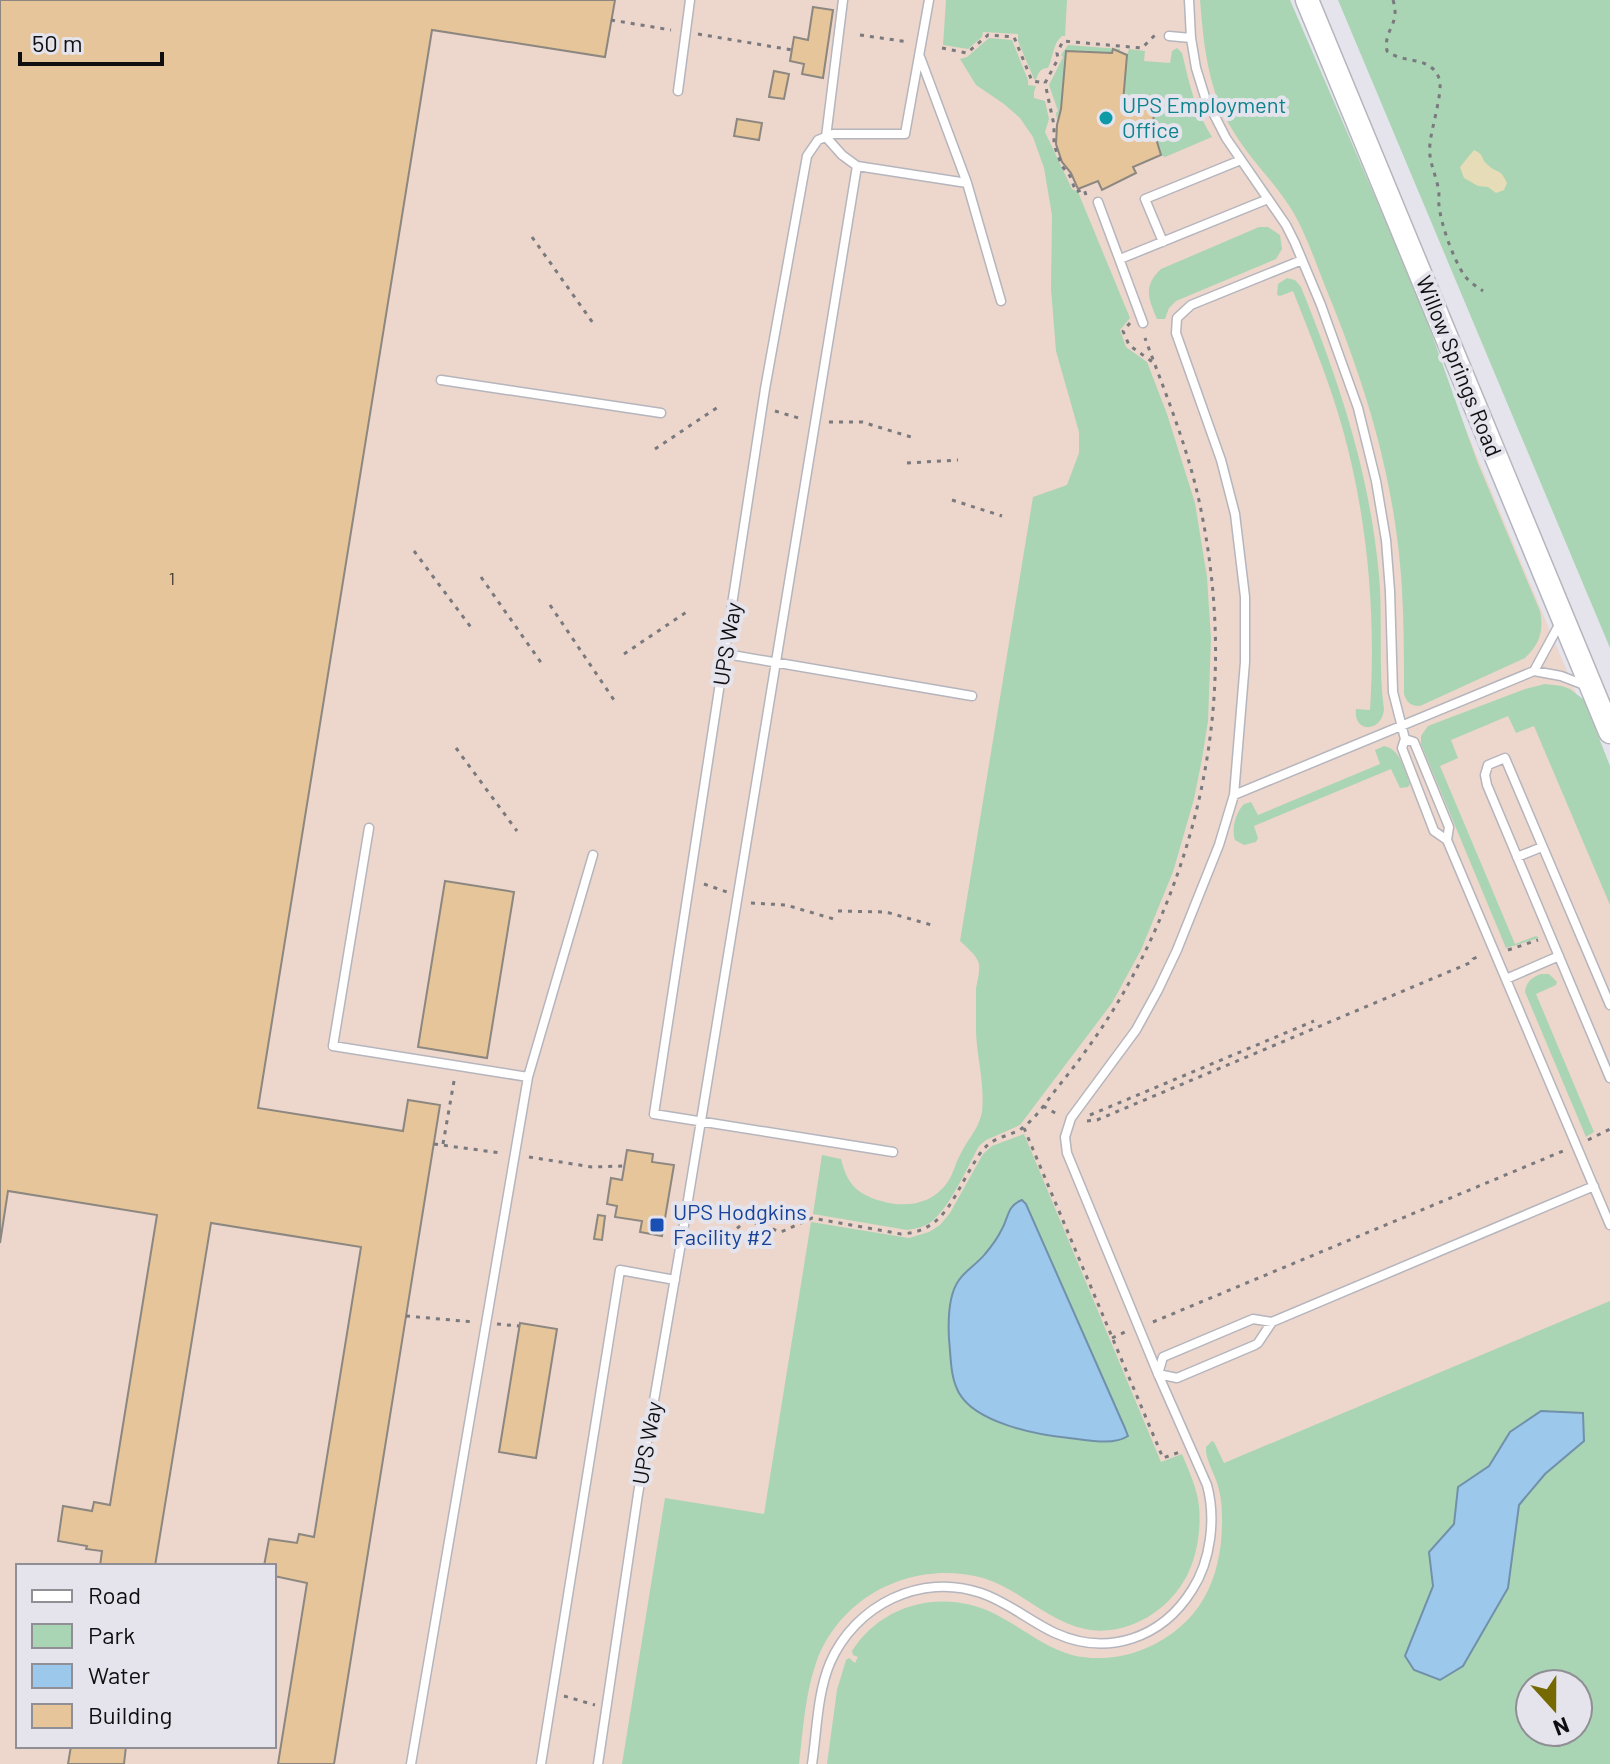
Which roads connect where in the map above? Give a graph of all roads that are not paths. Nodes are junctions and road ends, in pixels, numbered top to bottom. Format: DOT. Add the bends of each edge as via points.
graph roads {
  1 [pos="690,0"];
  2 [pos="843,0"];
  3 [pos="929,0"];
  4 [pos="1189,0"];
  5 [pos="1307,0"];
  6 [pos="1169,36"];
  7 [pos="1191,38"];
  8 [pos="920,56"];
  9 [pos="678,91"];
  10 [pos="826,137"];
  11 [pos="1241,160"];
  12 [pos="857,166"];
  13 [pos="967,183"];
  14 [pos="1268,199"];
  15 [pos="1098,202"];
  16 [pos="1163,242"];
  17 [pos="1120,259"];
  18 [pos="1302,260"];
  19 [pos="1001,301"];
  20 [pos="1143,323"];
  21 [pos="441,380"];
  22 [pos="661,413"];
  23 [pos="1563,618"];
  24 [pos="726,654"];
  25 [pos="776,663"];
  26 [pos="1534,671"];
  27 [pos="1592,688"];
  28 [pos="972,696"];
  29 [pos="1401,726"];
  30 [pos="1610,732"];
  31 [pos="1405,739"];
  32 [pos="1234,795"];
  33 [pos="369,828"];
  34 [pos="1447,840"];
  35 [pos="1542,847"];
  36 [pos="593,855"];
  37 [pos="1517,857"];
  38 [pos="1559,956"];
  39 [pos="1506,979"];
  40 [pos="1610,1005"];
  41 [pos="528,1077"];
  42 [pos="1610,1078"];
  43 [pos="701,1122"];
  44 [pos="893,1152"];
  45 [pos="1594,1186"];
  46 [pos="1610,1225"];
  47 [pos="675,1280"];
  48 [pos="1272,1322"];
  49 [pos="1158,1374"];
  50 [pos="411,1764"];
  51 [pos="541,1764"];
  52 [pos="598,1764"];
  53 [pos="812,1764"];
  1 -- 9 [label="lane"];
  2 -- 10 [label="lane"];
  3 -- 8 [label="lane"];
  4 -- 7 [label="lane"];
  5 -- 23 [label="main road, Willow Springs Road"];
  6 -- 7 [label="lane"];
  7 -- 11 [label="lane" via="1205,97"];
  8 -- 10 [label="lane" via="905,134"];
  8 -- 13 [label="lane"];
  10 -- 12 [label="lane"];
  10 -- 24 [label="lane, UPS Way" via="807,156"];
  11 -- 14 [label="lane"];
  11 -- 16 [label="lane" via="1145,199"];
  12 -- 13 [label="lane"];
  12 -- 25 [label="lane, UPS Way"];
  13 -- 19 [label="lane"];
  14 -- 16 [label="lane"];
  14 -- 18 [label="lane"];
  15 -- 17 [label="lane"];
  16 -- 17 [label="lane"];
  17 -- 20 [label="lane"];
  18 -- 29 [label="lane" via="1351,387 1376,481 1389,578 1393,692"];
  18 -- 32 [label="lane" via="1191,305 1177,318 1176,333 1235,514 1245,597"];
  21 -- 22 [label="lane"];
  23 -- 26 [label="lane"];
  23 -- 27 [label="main road, Willow Springs Road"];
  24 -- 25 [label="lane"];
  24 -- 43 [label="lane, UPS Way" via="654,1114"];
  25 -- 28 [label="lane"];
  25 -- 43 [label="lane, UPS Way"];
  26 -- 27 [label="lane"];
  26 -- 29 [label="lane"];
  27 -- 30 [label="main road, Willow Springs Road"];
  29 -- 31 [label="lane"];
  29 -- 32 [label="lane"];
  31 -- 34 [label="lane" via="1402,748 1434,831"];
  31 -- 34 [label="lane" via="1414,742 1449,827"];
  32 -- 49 [label="lane" via="1219,845 1158,990 1127,1044 1071,1118 1065,1137"];
  33 -- 41 [label="lane" via="333,1046"];
  34 -- 39 [label="lane"];
  35 -- 37 [label="lane"];
  35 -- 37 [label="lane" via="1505,758 1488,765 1485,775"];
  35 -- 40 [label="lane"];
  36 -- 41 [label="lane"];
  37 -- 38 [label="lane"];
  38 -- 39 [label="lane"];
  38 -- 42 [label="lane"];
  39 -- 45 [label="lane"];
  41 -- 50 [label="lane"];
  43 -- 44 [label="lane, UPS Way"];
  43 -- 47 [label="lane, UPS Way"];
  45 -- 46 [label="lane"];
  45 -- 48 [label="lane"];
  47 -- 51 [label="lane" via="620,1270"];
  47 -- 52 [label="lane, UPS Way"];
  48 -- 49 [label="lane" via="1255,1345 1177,1378"];
  48 -- 49 [label="lane" via="1253,1319 1163,1357"];
  49 -- 53 [label="lane" via="1210,1496 1209,1548 1184,1603 1150,1631 1096,1644 1052,1632 996,1599 961,1588 913,1590 890,1599 851,1629 829,1665"];
}
